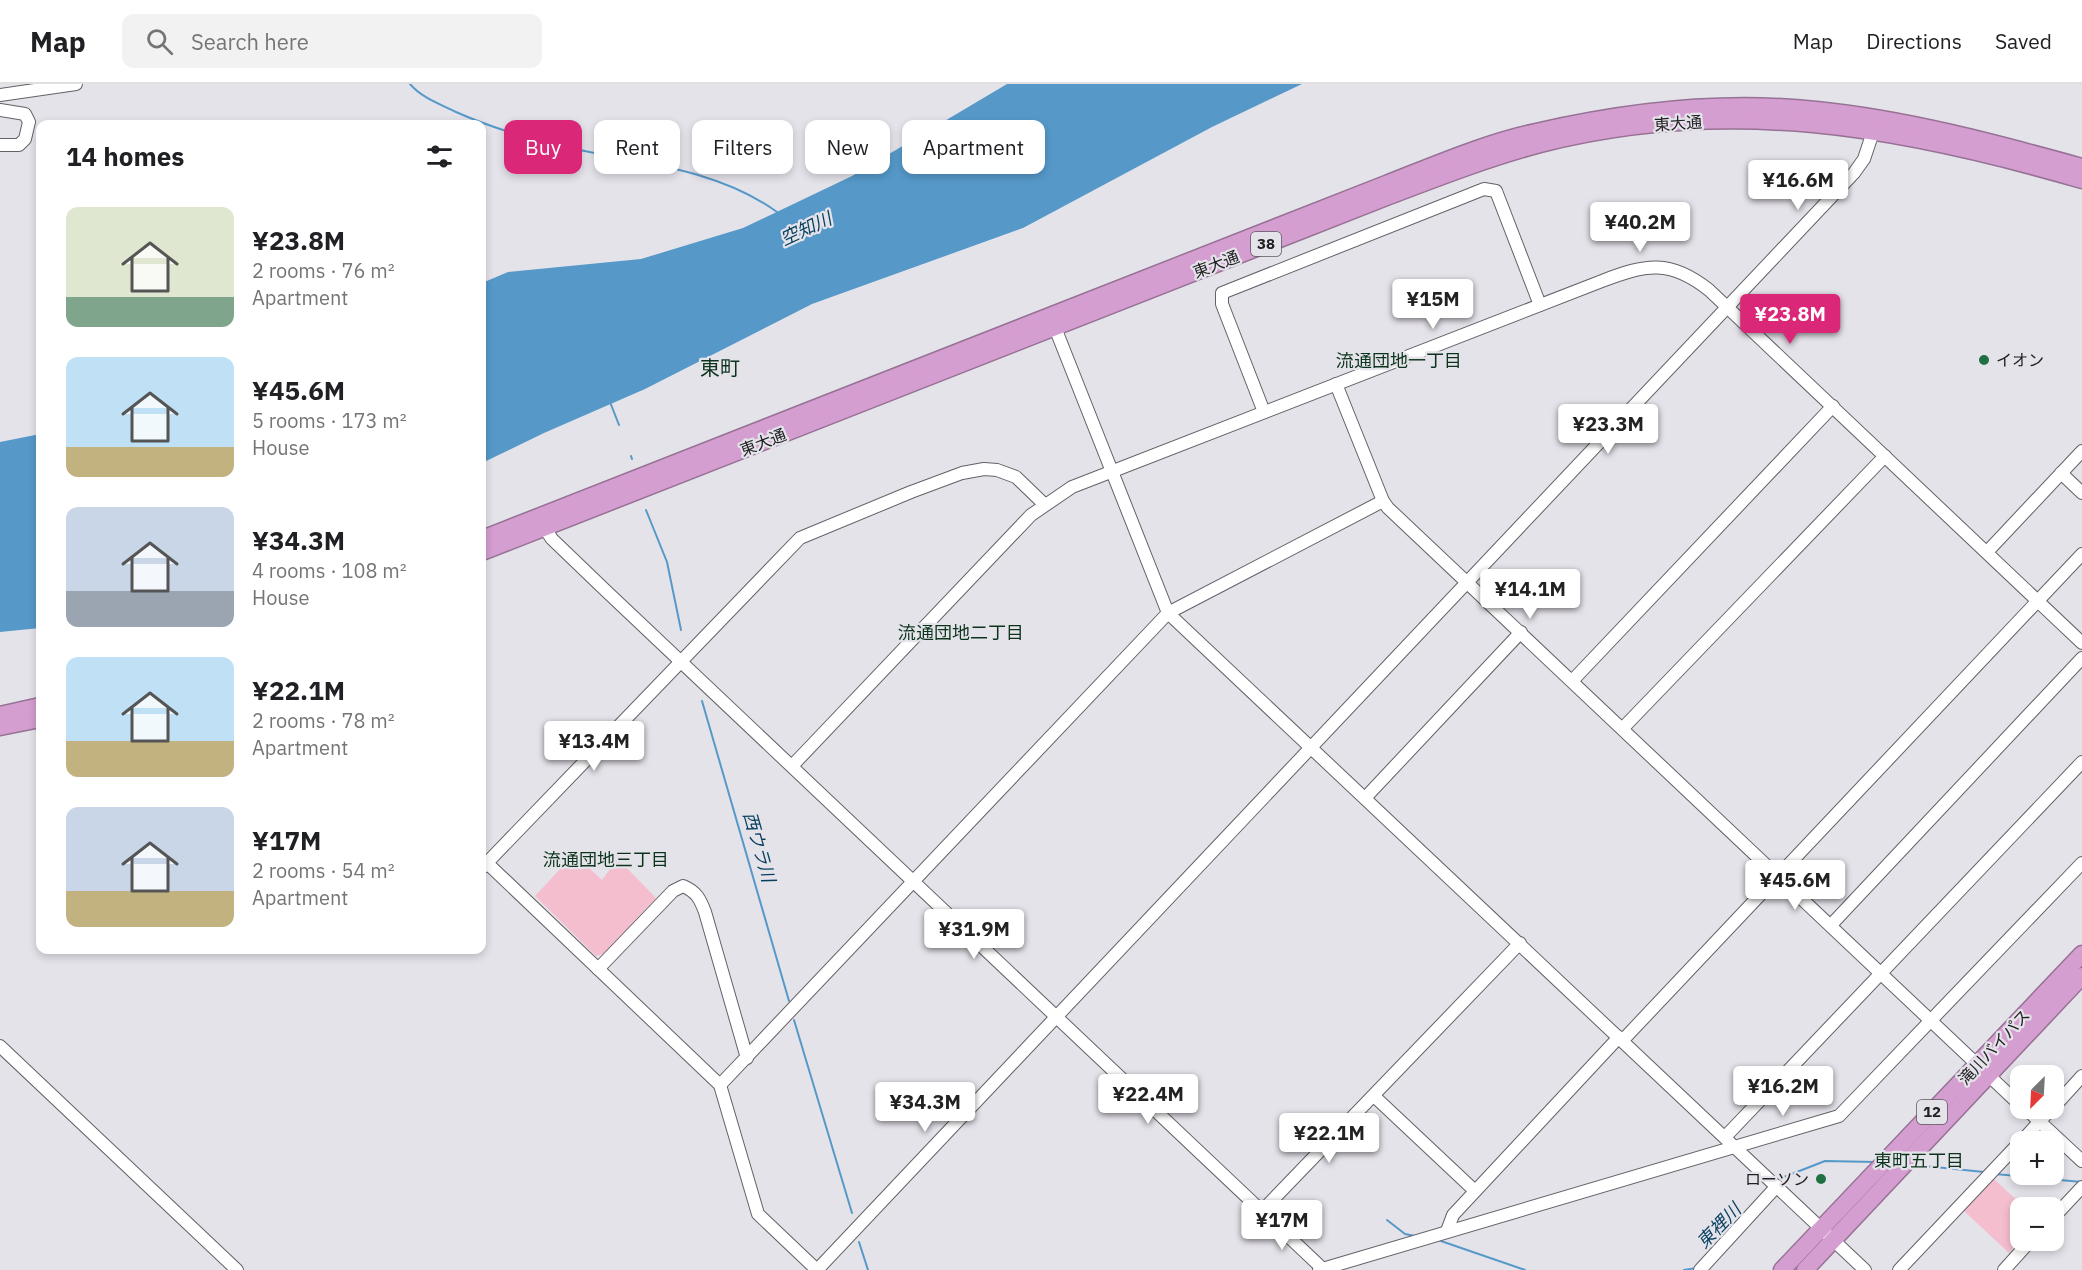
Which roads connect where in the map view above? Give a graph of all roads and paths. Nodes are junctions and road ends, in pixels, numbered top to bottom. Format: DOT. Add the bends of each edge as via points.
graph roads {
  1 [pos="76,84"];
  2 [pos="0,95"];
  3 [pos="0,110"];
  4 [pos="1876,124"];
  5 [pos="0,145"];
  6 [pos="2082,167"];
  7 [pos="2082,180"];
  8 [pos="1540,305"];
  9 [pos="1726,307"];
  10 [pos="1053,322"];
  11 [pos="1336,384"];
  12 [pos="1833,406"];
  13 [pos="1264,412"];
  14 [pos="2082,451"];
  15 [pos="1885,456"];
  16 [pos="1112,471"];
  17 [pos="2061,473"];
  18 [pos="2082,493"];
  19 [pos="1383,501"];
  20 [pos="1044,504"];
  21 [pos="541,522"];
  22 [pos="486,538"];
  23 [pos="486,550"];
  24 [pos="1986,552"];
  25 [pos="2082,554"];
  26 [pos="1467,581"];
  27 [pos="2038,601"];
  28 [pos="1168,613"];
  29 [pos="1521,632"];
  30 [pos="2082,643"];
  31 [pos="2082,658"];
  32 [pos="680,661"];
  33 [pos="1573,680"];
  34 [pos="36,707"];
  35 [pos="0,715"];
  36 [pos="36,720"];
  37 [pos="0,728"];
  38 [pos="1623,728"];
  39 [pos="1311,746"];
  40 [pos="2082,762"];
  41 [pos="792,766"];
  42 [pos="1365,798"];
  43 [pos="2082,863"];
  44 [pos="486,864"];
  45 [pos="486,868"];
  46 [pos="1779,876"];
  47 [pos="914,882"];
  48 [pos="1831,925"];
  49 [pos="1520,943"];
  50 [pos="2082,954"];
  51 [pos="598,969"];
  52 [pos="1882,972"];
  53 [pos="2082,976"];
  54 [pos="1056,1016"];
  55 [pos="1933,1021"];
  56 [pos="1621,1038"];
  57 [pos="0,1046"];
  58 [pos="747,1058"];
  59 [pos="1983,1070"];
  60 [pos="2082,1076"];
  61 [pos="720,1085"];
  62 [pos="2010,1096"];
  63 [pos="2064,1096"];
  64 [pos="1375,1097"];
  65 [pos="2036,1119"];
  66 [pos="2042,1119"];
  67 [pos="2039,1122"];
  68 [pos="2031,1131"];
  69 [pos="1726,1136"];
  70 [pos="1736,1146"];
  71 [pos="2010,1154"];
  72 [pos="2082,1161"];
  73 [pos="1777,1186"];
  74 [pos="2082,1187"];
  75 [pos="1475,1191"];
  76 [pos="2064,1206"];
  77 [pos="1262,1211"];
  78 [pos="1822,1227"];
  79 [pos="1447,1231"];
  80 [pos="1833,1240"];
  81 [pos="2021,1251"];
  82 [pos="237,1270"];
  83 [pos="817,1270"];
  84 [pos="1322,1270"];
  85 [pos="1700,1270"];
  86 [pos="1782,1270"];
  87 [pos="1805,1270"];
  88 [pos="1866,1270"];
  89 [pos="1899,1270"];
  90 [pos="2004,1270"];
  1 -- 2 [label="street"];
  3 -- 5 [label="street" via="25,114 29,122 25,139 19,145"];
  4 -- 6 [label="highway, 東大通 / 38"];
  4 -- 7 [label="highway, 東大通 / 38"];
  4 -- 9 [label="street" via="1864,159 1854,173"];
  4 -- 10 [label="highway, 東大通 / 38" via="1744,119 1654,124 1541,144 1488,159"];
  8 -- 9 [label="street" via="1636,268 1664,267 1696,279"];
  8 -- 11 [label="street"];
  8 -- 13 [label="street" via="1496,191 1484,189 1391,225 1222,293 1222,304"];
  9 -- 12 [label="street"];
  9 -- 26 [label="street"];
  10 -- 16 [label="street"];
  10 -- 21 [label="highway, 東大通 / 38"];
  11 -- 13 [label="street"];
  11 -- 19 [label="street"];
  12 -- 15 [label="street"];
  12 -- 33 [label="street"];
  13 -- 16 [label="street"];
  14 -- 17 [label="street"];
  15 -- 24 [label="street"];
  15 -- 38 [label="street"];
  16 -- 20 [label="street"];
  16 -- 28 [label="street"];
  17 -- 18 [label="street"];
  17 -- 24 [label="street"];
  19 -- 26 [label="street"];
  19 -- 28 [label="street"];
  20 -- 32 [label="street" via="1016,477 984,469 942,480 817,530 792,545"];
  20 -- 41 [label="street"];
  21 -- 22 [label="highway, 東大通 / 38"];
  21 -- 23 [label="highway, 東大通 / 38"];
  21 -- 32 [label="street"];
  24 -- 27 [label="street"];
  25 -- 27 [label="street"];
  26 -- 29 [label="street"];
  26 -- 39 [label="street"];
  27 -- 30 [label="street"];
  27 -- 46 [label="street"];
  28 -- 39 [label="street"];
  28 -- 47 [label="street"];
  29 -- 33 [label="street"];
  29 -- 42 [label="street"];
  31 -- 48 [label="street"];
  32 -- 41 [label="street"];
  32 -- 44 [label="street"];
  33 -- 38 [label="street"];
  34 -- 35 [label="highway"];
  36 -- 37 [label="highway"];
  38 -- 46 [label="street"];
  39 -- 42 [label="street"];
  39 -- 54 [label="street"];
  40 -- 52 [label="street"];
  41 -- 47 [label="street"];
  42 -- 49 [label="street"];
  43 -- 55 [label="street"];
  45 -- 51 [label="street"];
  46 -- 48 [label="street"];
  46 -- 56 [label="street"];
  47 -- 54 [label="street"];
  47 -- 58 [label="street"];
  48 -- 52 [label="street"];
  49 -- 56 [label="street"];
  49 -- 64 [label="street"];
  50 -- 59 [label="highway, 滝川バイパス / 12"];
  51 -- 58 [label="street" via="673,891 683,886 691,889 699,896 705,912"];
  51 -- 61 [label="street"];
  52 -- 55 [label="street"];
  52 -- 69 [label="street"];
  53 -- 59 [label="highway, 滝川バイパス / 12"];
  54 -- 77 [label="street"];
  54 -- 83 [label="street"];
  55 -- 59 [label="street"];
  55 -- 70 [label="street" via="1839,1116"];
  56 -- 69 [label="street"];
  56 -- 75 [label="street"];
  57 -- 82 [label="street"];
  58 -- 61 [label="street"];
  59 -- 62 [label="street"];
  59 -- 78 [label="highway, 滝川バイパス / 12"];
  59 -- 80 [label="highway, 滝川バイパス / 12"];
  60 -- 63 [label="street"];
  61 -- 83 [label="street" via="758,1214"];
  64 -- 75 [label="street"];
  64 -- 77 [label="street"];
  65 -- 67 [label="street"];
  66 -- 67 [label="street"];
  67 -- 68 [label="street"];
  67 -- 72 [label="street"];
  69 -- 70 [label="street"];
  70 -- 73 [label="street"];
  70 -- 79 [label="street"];
  71 -- 89 [label="street"];
  73 -- 78 [label="street"];
  73 -- 85 [label="street"];
  74 -- 76 [label="street"];
  75 -- 79 [label="street" via="1453,1215"];
  77 -- 84 [label="street"];
  78 -- 80 [label="street"];
  78 -- 86 [label="highway, 滝川バイパス / 12"];
  79 -- 84 [label="street"];
  80 -- 87 [label="highway, 滝川バイパス / 12"];
  80 -- 88 [label="street"];
  81 -- 90 [label="street"];
}
